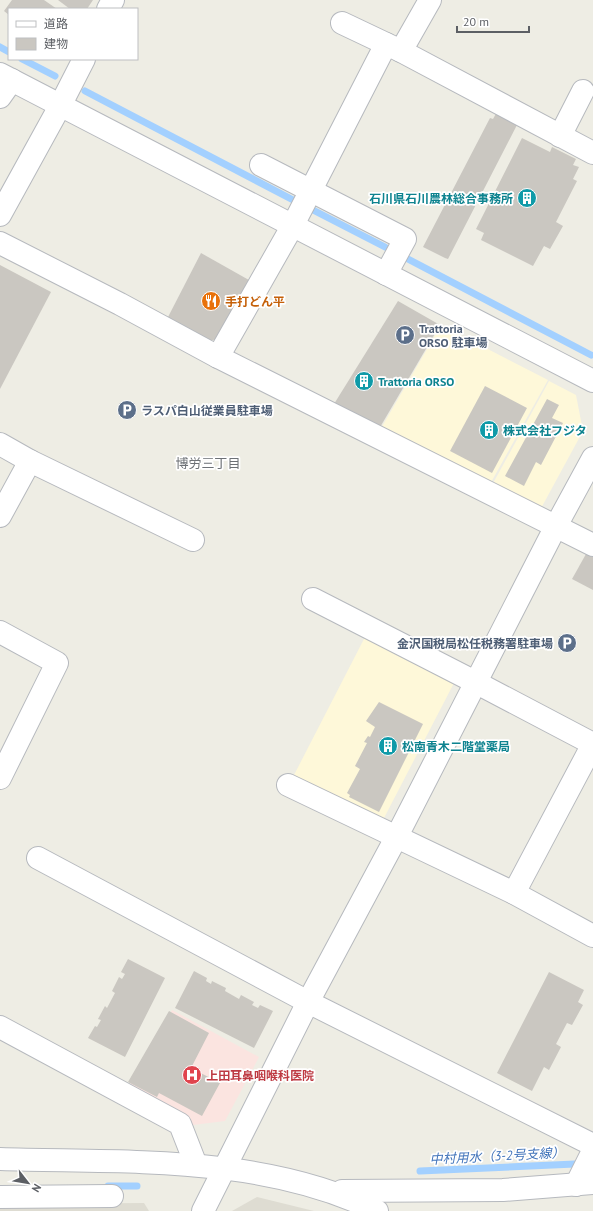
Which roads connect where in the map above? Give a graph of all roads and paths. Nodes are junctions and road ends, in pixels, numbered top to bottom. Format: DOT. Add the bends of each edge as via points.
graph roads {
  1 [pos="430,0"];
  2 [pos="342,23"];
  3 [pos="393,48"];
  4 [pos="83,60"];
  5 [pos="4,84"];
  6 [pos="583,92"];
  7 [pos="60,106"];
  8 [pos="560,136"];
  9 [pos="593,153"];
  10 [pos="262,165"];
  11 [pos="310,190"];
  12 [pos="0,215"];
  13 [pos="293,226"];
  14 [pos="0,243"];
  15 [pos="386,274"];
  16 [pos="218,357"];
  17 [pos="593,382"];
  18 [pos="0,444"];
  19 [pos="593,458"];
  20 [pos="30,461"];
  21 [pos="0,516"];
  22 [pos="556,526"];
  23 [pos="192,540"];
  24 [pos="593,545"];
  25 [pos="314,600"];
  26 [pos="0,632"];
  27 [pos="477,683"];
  28 [pos="593,744"];
  29 [pos="0,778"];
  30 [pos="288,785"];
  31 [pos="397,836"];
  32 [pos="38,858"];
  33 [pos="514,893"];
  34 [pos="593,936"];
  35 [pos="308,1002"];
  36 [pos="0,1027"];
  37 [pos="593,1145"];
  38 [pos="593,1152"];
  39 [pos="0,1159"];
  40 [pos="196,1165"];
  41 [pos="225,1167"];
  42 [pos="584,1184"];
  43 [pos="327,1191"];
  44 [pos="112,1196"];
  45 [pos="0,1197"];
  46 [pos="203,1211"];
  47 [pos="377,1211"];
  1 -- 3 [label="street"];
  2 -- 3 [label="street"];
  3 -- 8 [label="street"];
  3 -- 11 [label="street"];
  4 -- 7 [label="street"];
  5 -- 7 [label="street"];
  6 -- 8 [label="street"];
  7 -- 12 [label="street"];
  7 -- 13 [label="street"];
  8 -- 9 [label="street"];
  10 -- 11 [label="street"];
  11 -- 13 [label="street"];
  11 -- 15 [label="street" via="405,239"];
  13 -- 15 [label="street"];
  13 -- 16 [label="street"];
  14 -- 16 [label="street"];
  15 -- 17 [label="street"];
  16 -- 22 [label="street"];
  18 -- 20 [label="street"];
  19 -- 22 [label="street"];
  20 -- 21 [label="street"];
  20 -- 23 [label="street"];
  22 -- 24 [label="street"];
  22 -- 27 [label="street"];
  25 -- 27 [label="street"];
  26 -- 29 [label="street" via="57,663"];
  27 -- 28 [label="street"];
  27 -- 31 [label="street"];
  28 -- 33 [label="street"];
  30 -- 31 [label="street"];
  31 -- 33 [label="street"];
  31 -- 35 [label="street"];
  32 -- 35 [label="street"];
  33 -- 34 [label="street"];
  35 -- 37 [label="street"];
  35 -- 41 [label="street"];
  36 -- 40 [label="street" via="180,1124"];
  38 -- 42 [label="street"];
  39 -- 40 [label="street"];
  40 -- 41 [label="street"];
  41 -- 43 [label="street" via="273,1176"];
  41 -- 46 [label="street"];
  42 -- 43 [label="street" via="503,1190"];
  43 -- 47 [label="street"];
  44 -- 45 [label="street"];
}
